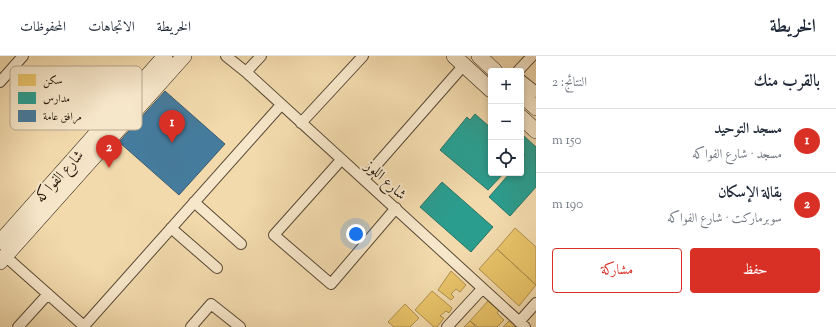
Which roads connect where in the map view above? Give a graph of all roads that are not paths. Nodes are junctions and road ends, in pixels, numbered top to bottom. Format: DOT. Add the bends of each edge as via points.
graph roads {
  1 [pos="23,56"];
  2 [pos="165,56"];
  3 [pos="184,56"];
  4 [pos="226,56"];
  5 [pos="261,56"];
  6 [pos="363,56"];
  7 [pos="479,56"];
  8 [pos="532,56"];
  9 [pos="459,60"];
  10 [pos="13,66"];
  11 [pos="492,68"];
  12 [pos="521,68"];
  13 [pos="10,69"];
  14 [pos="246,72"];
  15 [pos="1,78"];
  16 [pos="142,82"];
  17 [pos="524,82"];
  18 [pos="488,87"];
  19 [pos="536,92"];
  20 [pos="524,97"];
  21 [pos="142,103"];
  22 [pos="282,105"];
  23 [pos="536,108"];
  24 [pos="524,120"];
  25 [pos="301,122"];
  26 [pos="99,130"];
  27 [pos="118,130"];
  28 [pos="536,131"];
  29 [pos="342,160"];
  30 [pos="364,180"];
  31 [pos="194,202"];
  32 [pos="396,208"];
  33 [pos="171,228"];
  34 [pos="0,242"];
  35 [pos="241,244"];
  36 [pos="3,259"];
  37 [pos="217,268"];
  38 [pos="482,289"];
  39 [pos="48,294"];
  40 [pos="536,303"];
  41 [pos="522,324"];
  42 [pos="85,326"];
  43 [pos="18,327"];
  44 [pos="192,327"];
  45 [pos="240,327"];
  46 [pos="447,327"];
  1 -- 10 [label="street"];
  2 -- 16 [label="street, شارع الفواكه"];
  3 -- 21 [label="street"];
  4 -- 14 [label="street, شارع اللوز"];
  5 -- 14 [label="street"];
  6 -- 25 [label="street"];
  7 -- 11 [label="street"];
  8 -- 12 [label="street"];
  9 -- 18 [label="street"];
  9 -- 30 [label="street"];
  13 -- 15 [label="street"];
  14 -- 22 [label="street, شارع اللوز"];
  17 -- 19 [label="street"];
  20 -- 23 [label="street"];
  22 -- 25 [label="street, شارع اللوز"];
  22 -- 31 [label="street"];
  24 -- 28 [label="street"];
  25 -- 29 [label="street, شارع اللوز"];
  26 -- 34 [label="street, شارع الفواكه"];
  27 -- 36 [label="street"];
  29 -- 30 [label="street, شارع اللوز"];
  29 -- 32 [label="street" via="274,235 332,284"];
  30 -- 32 [label="street, شارع اللوز"];
  31 -- 33 [label="street"];
  31 -- 35 [label="street"];
  32 -- 38 [label="street, شارع اللوز"];
  33 -- 37 [label="street"];
  33 -- 42 [label="street"];
  36 -- 39 [label="street"];
  38 -- 41 [label="street, شارع اللوز"];
  38 -- 46 [label="street"];
  39 -- 42 [label="street"];
  39 -- 43 [label="street"];
  40 -- 41 [label="street"];
  44 -- 45 [label="street" via="211,304"];
}
